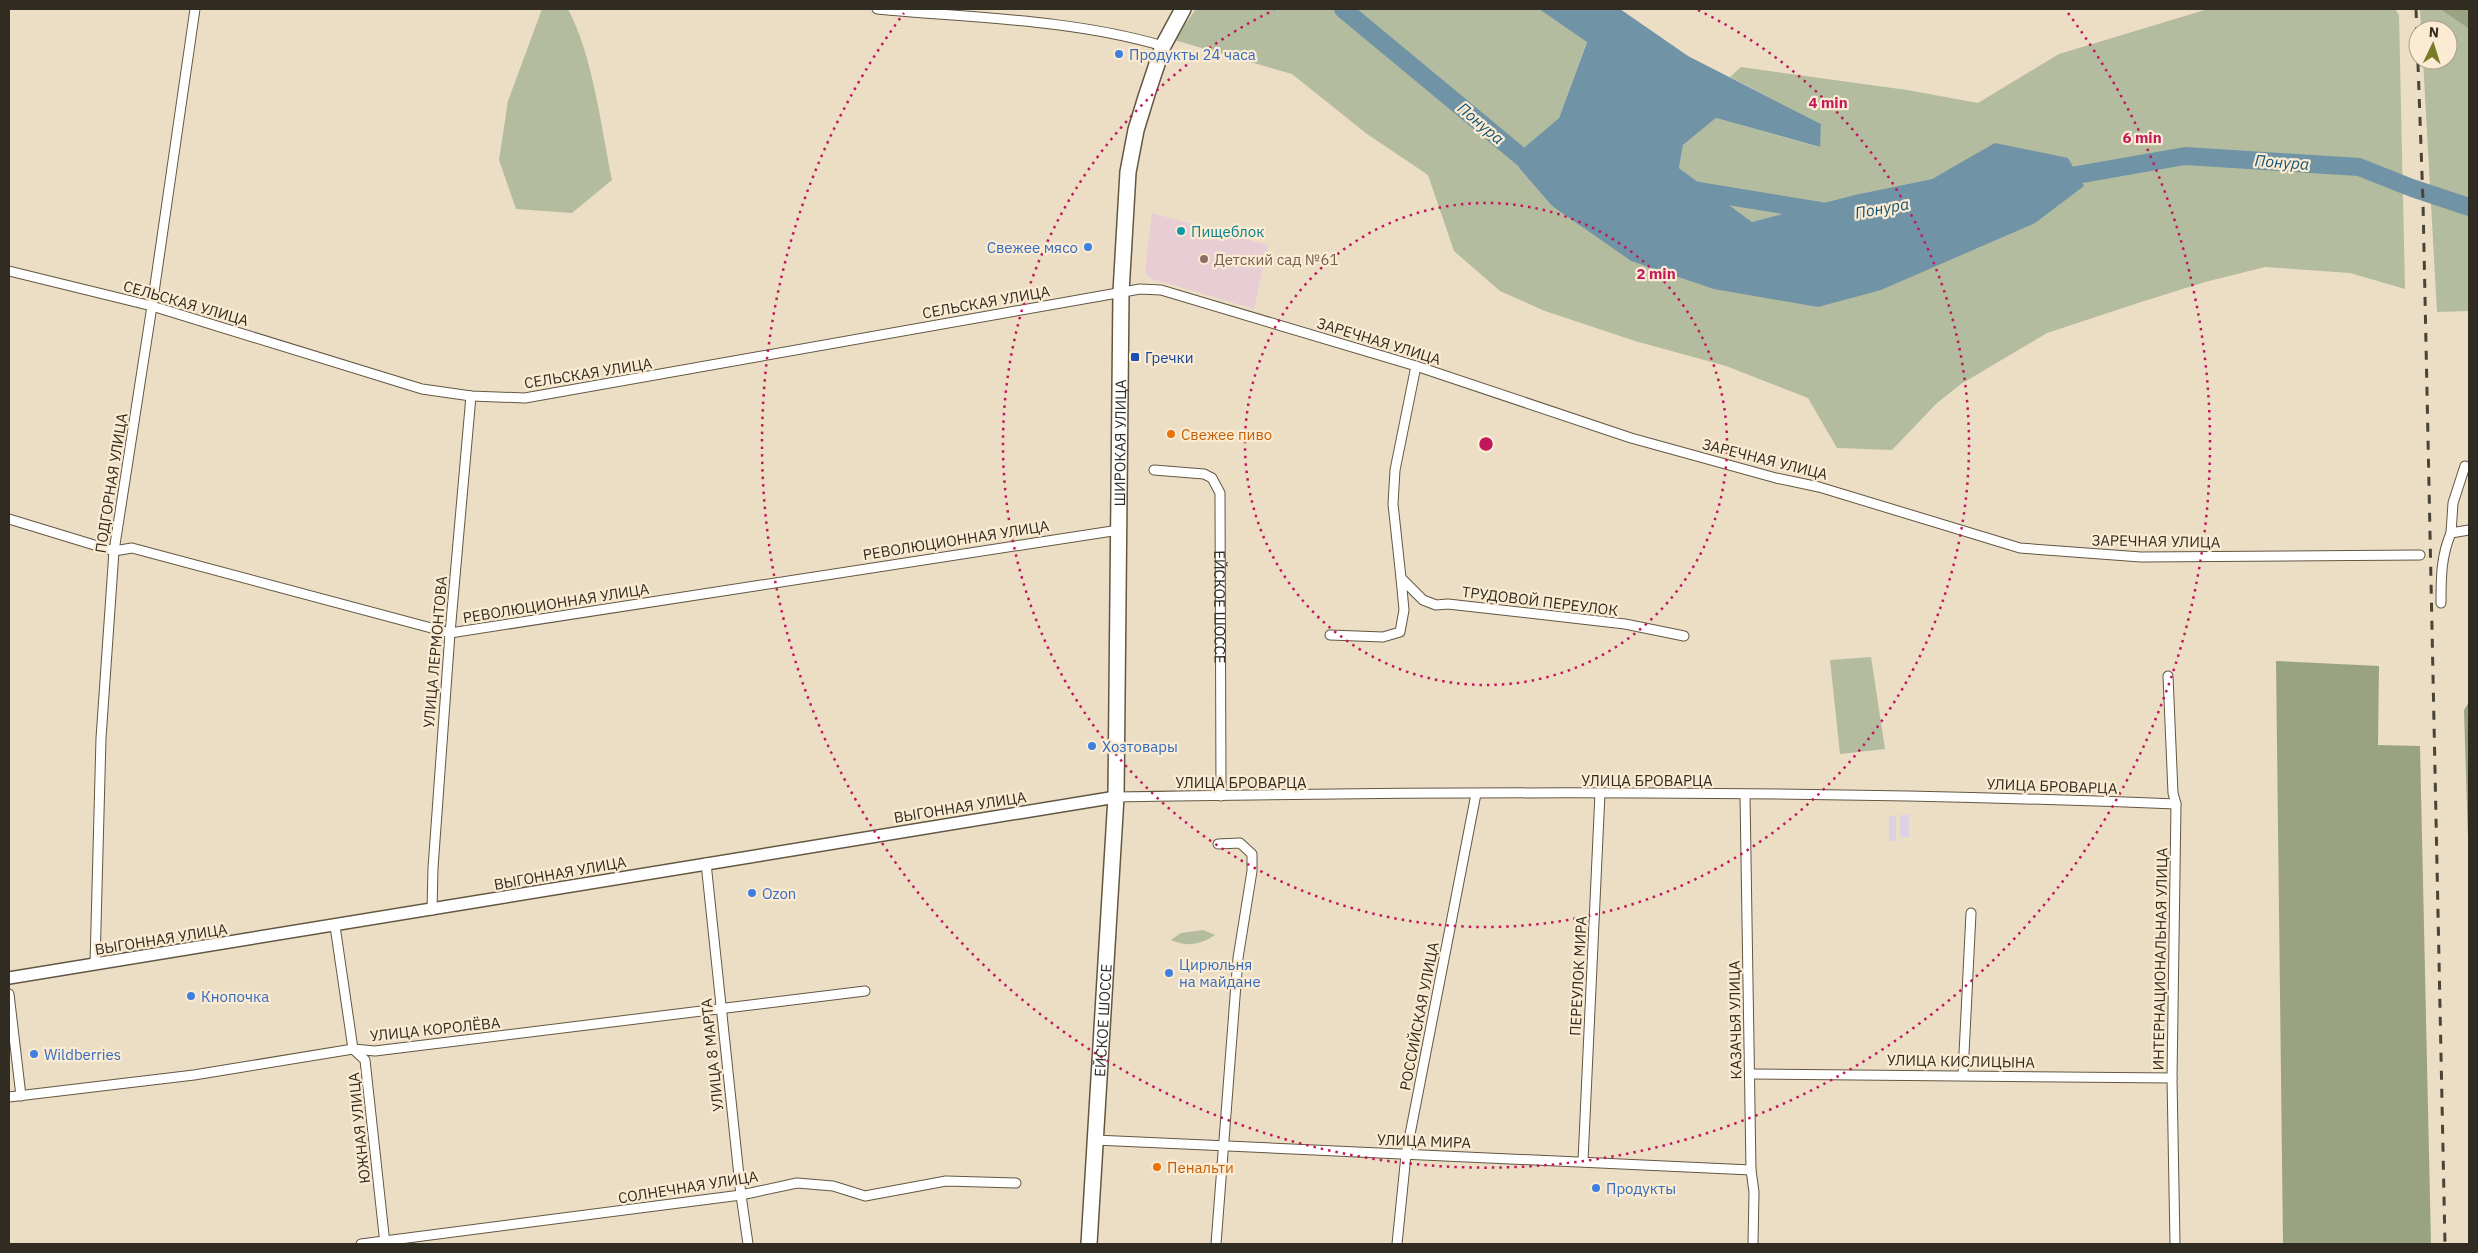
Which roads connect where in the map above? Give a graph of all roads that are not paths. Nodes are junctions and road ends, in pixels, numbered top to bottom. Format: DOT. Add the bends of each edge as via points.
graph roads {
  1 [pos="195,9"];
  2 [pos="877,9"];
  3 [pos="1183,9"];
  4 [pos="1163,46"];
  5 [pos="9,271"];
  6 [pos="1121,292"];
  7 [pos="152,306"];
  8 [pos="1416,366"];
  9 [pos="471,396"];
  10 [pos="2464,466"];
  11 [pos="1154,470"];
  12 [pos="9,519"];
  13 [pos="1119,530"];
  14 [pos="2469,530"];
  15 [pos="2451,533"];
  16 [pos="114,551"];
  17 [pos="2420,555"];
  18 [pos="1401,578"];
  19 [pos="2441,603"];
  20 [pos="450,633"];
  21 [pos="1330,635"];
  22 [pos="1684,636"];
  23 [pos="2168,676"];
  24 [pos="1600,793"];
  25 [pos="1476,794"];
  26 [pos="1745,795"];
  27 [pos="1221,796"];
  28 [pos="1116,797"];
  29 [pos="2176,804"];
  30 [pos="1218,844"];
  31 [pos="706,863"];
  32 [pos="432,910"];
  33 [pos="1971,913"];
  34 [pos="334,926"];
  35 [pos="95,964"];
  36 [pos="9,978"];
  37 [pos="865,990"];
  38 [pos="9,994"];
  39 [pos="720,1008"];
  40 [pos="353,1049"];
  41 [pos="1750,1074"];
  42 [pos="1963,1074"];
  43 [pos="2172,1078"];
  44 [pos="21,1096"];
  45 [pos="9,1097"];
  46 [pos="1096,1140"];
  47 [pos="1225,1144"];
  48 [pos="1406,1155"];
  49 [pos="1583,1161"];
  50 [pos="1751,1170"];
  51 [pos="1016,1183"];
  52 [pos="741,1195"];
  53 [pos="385,1243"];
  54 [pos="362,1244"];
  55 [pos="748,1244"];
  56 [pos="1089,1244"];
  57 [pos="1216,1244"];
  58 [pos="1398,1244"];
  59 [pos="1753,1244"];
  60 [pos="2175,1244"];
  1 -- 7 [label="street, ПОДГОРНАЯ УЛИЦА"];
  2 -- 4 [label="street" via="1089,29"];
  3 -- 4 [label="main road, ШИРОКАЯ УЛИЦА"];
  4 -- 6 [label="main road, ШИРОКАЯ УЛИЦА" via="1136,130 1128,172"];
  5 -- 7 [label="street, СЕЛЬСКАЯ УЛИЦА"];
  6 -- 8 [label="street, ЗАРЕЧНАЯ УЛИЦА" via="1140,288 1161,290"];
  6 -- 9 [label="street, СЕЛЬСКАЯ УЛИЦА" via="571,391 525,398"];
  6 -- 13 [label="main road, ШИРОКАЯ УЛИЦА"];
  7 -- 9 [label="street, СЕЛЬСКАЯ УЛИЦА" via="422,389"];
  7 -- 16 [label="street, ПОДГОРНАЯ УЛИЦА"];
  8 -- 17 [label="street, ЗАРЕЧНАЯ УЛИЦА" via="1631,438 1819,487 2020,548 2141,557"];
  8 -- 18 [label="street" via="1395,470 1393,504"];
  9 -- 20 [label="street, УЛИЦА ЛЕРМОНТОВА"];
  10 -- 15 [label="street" via="2453,503"];
  11 -- 27 [label="street, ЕЙСКОЕ ШОССЕ" via="1204,474 1212,478 1220,493"];
  12 -- 16 [label="street, РЕВОЛЮЦИОННАЯ УЛИЦА"];
  13 -- 20 [label="street, РЕВОЛЮЦИОННАЯ УЛИЦА"];
  13 -- 28 [label="main road, ШИРОКАЯ УЛИЦА"];
  14 -- 15 [label="street"];
  15 -- 19 [label="street" via="2443,550"];
  16 -- 20 [label="street, РЕВОЛЮЦИОННАЯ УЛИЦА" via="132,548"];
  16 -- 35 [label="street, ПОДГОРНАЯ УЛИЦА" via="101,738"];
  18 -- 21 [label="street" via="1404,610 1400,632 1383,637"];
  18 -- 22 [label="street, ТРУДОВОЙ ПЕРЕУЛОК" via="1423,600 1436,604 1625,624"];
  20 -- 32 [label="street, УЛИЦА ЛЕРМОНТОВА" via="432,868"];
  23 -- 29 [label="street, ИНТЕРНАЦИОНАЛЬНАЯ УЛИЦА" via="2172,793"];
  24 -- 25 [label="street, УЛИЦА БРОВАРЦА"];
  24 -- 26 [label="street, УЛИЦА БРОВАРЦА"];
  24 -- 49 [label="street, ПЕРЕУЛОК МИРА"];
  25 -- 27 [label="street, УЛИЦА БРОВАРЦА"];
  25 -- 48 [label="street, РОССИЙСКАЯ УЛИЦА"];
  26 -- 29 [label="street, УЛИЦА БРОВАРЦА" via="2012,798"];
  26 -- 41 [label="street, КАЗАЧЬЯ УЛИЦА"];
  27 -- 28 [label="street, УЛИЦА БРОВАРЦА"];
  28 -- 31 [label="street, ВЫГОННАЯ УЛИЦА"];
  28 -- 46 [label="main road, ЕЙСКОЕ ШОССЕ"];
  29 -- 43 [label="street, ИНТЕРНАЦИОНАЛЬНАЯ УЛИЦА"];
  30 -- 47 [label="street" via="1240,843 1252,854 1238,958"];
  31 -- 32 [label="street, ВЫГОННАЯ УЛИЦА"];
  31 -- 39 [label="street, УЛИЦА 8 МАРТА"];
  32 -- 34 [label="street, ВЫГОННАЯ УЛИЦА"];
  33 -- 42 [label="street"];
  34 -- 35 [label="street, ВЫГОННАЯ УЛИЦА"];
  34 -- 40 [label="street, ЮЖНАЯ УЛИЦА"];
  35 -- 36 [label="street, ВЫГОННАЯ УЛИЦА"];
  37 -- 39 [label="street, УЛИЦА КОРОЛЁВА"];
  38 -- 44 [label="street"];
  39 -- 40 [label="street, УЛИЦА КОРОЛЁВА" via="375,1051"];
  39 -- 52 [label="street, УЛИЦА 8 МАРТА"];
  40 -- 44 [label="street, УЛИЦА КОРОЛЁВА" via="194,1075"];
  40 -- 53 [label="street, ЮЖНАЯ УЛИЦА" via="365,1060"];
  41 -- 42 [label="street, УЛИЦА КИСЛИЦЫНА"];
  41 -- 50 [label="street, КАЗАЧЬЯ УЛИЦА"];
  42 -- 43 [label="street, УЛИЦА КИСЛИЦЫНА"];
  43 -- 60 [label="street, ИНТЕРНАЦИОНАЛЬНАЯ УЛИЦА"];
  44 -- 45 [label="street, УЛИЦА КОРОЛЁВА"];
  46 -- 47 [label="street, УЛИЦА МИРА"];
  46 -- 56 [label="main road, ЕЙСКОЕ ШОССЕ"];
  47 -- 48 [label="street, УЛИЦА МИРА"];
  47 -- 57 [label="street"];
  48 -- 49 [label="street, УЛИЦА МИРА"];
  48 -- 58 [label="street, РОССИЙСКАЯ УЛИЦА"];
  49 -- 50 [label="street, УЛИЦА МИРА"];
  50 -- 59 [label="street, КАЗАЧЬЯ УЛИЦА"];
  51 -- 52 [label="street, СОЛНЕЧНАЯ УЛИЦА" via="946,1181 865,1196 833,1186 797,1183"];
  52 -- 53 [label="street, СОЛНЕЧНАЯ УЛИЦА"];
  52 -- 55 [label="street, УЛИЦА 8 МАРТА"];
  53 -- 54 [label="street, СОЛНЕЧНАЯ УЛИЦА"];
}
